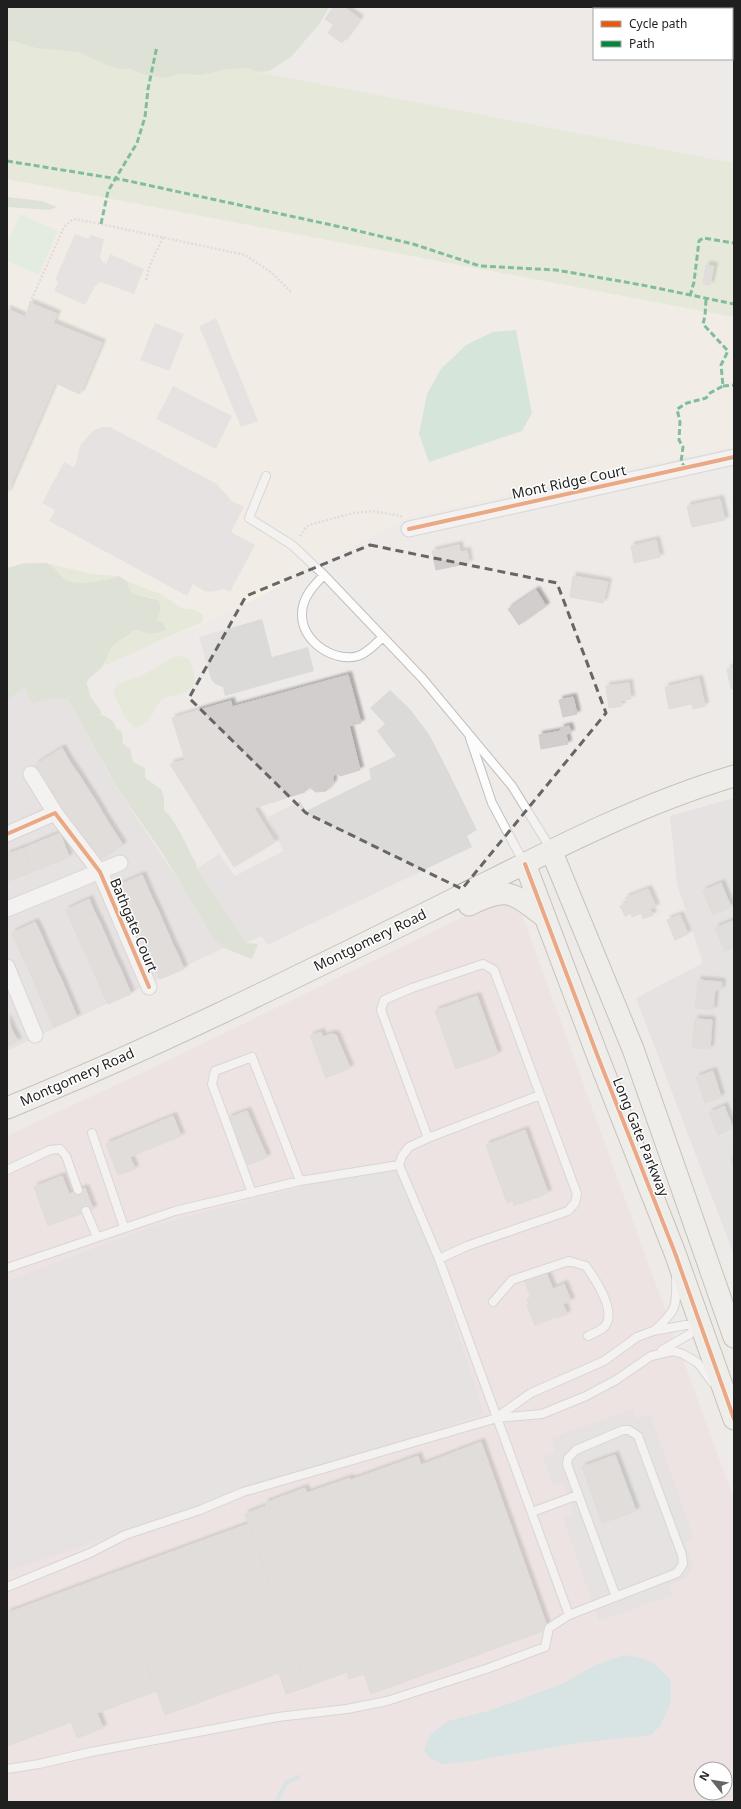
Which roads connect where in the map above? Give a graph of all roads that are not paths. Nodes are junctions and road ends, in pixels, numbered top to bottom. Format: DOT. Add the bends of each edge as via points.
graph roads {
  1 [pos="734,457"];
  2 [pos="266,476"];
  3 [pos="409,529"];
  4 [pos="324,575"];
  5 [pos="383,637"];
  6 [pos="468,734"];
  7 [pos="31,774"];
  8 [pos="734,776"];
  9 [pos="55,813"];
  10 [pos="7,834"];
  11 [pos="551,850"];
  12 [pos="120,863"];
  13 [pos="525,864"];
  14 [pos="100,872"];
  15 [pos="7,908"];
  16 [pos="545,917"];
  17 [pos="335,958"];
  18 [pos="7,968"];
  19 [pos="149,988"];
  20 [pos="35,1035"];
  21 [pos="540,1095"];
  22 [pos="7,1108"];
  23 [pos="92,1133"];
  24 [pos="428,1138"];
  25 [pos="399,1165"];
  26 [pos="7,1170"];
  27 [pos="300,1182"];
  28 [pos="78,1190"];
  29 [pos="252,1193"];
  30 [pos="86,1211"];
  31 [pos="124,1227"];
  32 [pos="98,1236"];
  33 [pos="675,1253"];
  34 [pos="440,1259"];
  35 [pos="7,1268"];
  36 [pos="686,1285"];
  37 [pos="493,1302"];
  38 [pos="726,1311"];
  39 [pos="700,1325"];
  40 [pos="653,1331"];
  41 [pos="588,1336"];
  42 [pos="726,1337"];
  43 [pos="734,1352"];
  44 [pos="651,1356"];
  45 [pos="718,1371"];
  46 [pos="497,1418"];
  47 [pos="734,1420"];
  48 [pos="578,1495"];
  49 [pos="532,1512"];
  50 [pos="7,1587"];
  51 [pos="616,1597"];
  52 [pos="569,1615"];
  53 [pos="7,1769"];
  1 -- 3 [label="street, Mont Ridge Court"];
  2 -- 4 [label="lane" via="249,518 292,545"];
  4 -- 5 [label="lane"];
  4 -- 5 [label="lane" via="308,594 301,615 312,641 322,650 347,657 359,656"];
  5 -- 6 [label="lane" via="422,678"];
  6 -- 11 [label="lane" via="512,786"];
  6 -- 13 [label="lane" via="492,803"];
  7 -- 9 [label="street, Bathgate Court"];
  8 -- 11 [label="street, Montgomery Road" via="668,797"];
  9 -- 10 [label="street"];
  9 -- 14 [label="street, Bathgate Court"];
  11 -- 13 [label="street, Montgomery Road"];
  11 -- 38 [label="street, Long Gate Parkway" via="633,1048"];
  12 -- 14 [label="street"];
  13 -- 16 [label="street, Long Gate Parkway"];
  13 -- 17 [label="street, Montgomery Road"];
  14 -- 15 [label="street"];
  14 -- 19 [label="street, Bathgate Court"];
  16 -- 17 [label="street" via="514,895 503,892 480,899 348,966"];
  16 -- 33 [label="street, Long Gate Parkway"];
  17 -- 22 [label="street, Montgomery Road" via="158,1042"];
  18 -- 20 [label="street"];
  21 -- 24 [label="lane"];
  21 -- 24 [label="lane" via="494,970 482,964 412,988 384,1000 381,1010"];
  21 -- 34 [label="lane" via="577,1194 575,1203 568,1211 467,1246"];
  23 -- 31 [label="lane"];
  24 -- 25 [label="lane" via="409,1147"];
  25 -- 27 [label="lane"];
  25 -- 34 [label="lane"];
  26 -- 28 [label="lane" via="50,1150 60,1149 66,1156"];
  27 -- 29 [label="lane"];
  27 -- 29 [label="lane" via="252,1057 216,1071 212,1084"];
  29 -- 31 [label="lane" via="175,1211"];
  30 -- 32 [label="lane"];
  31 -- 32 [label="lane"];
  32 -- 35 [label="lane"];
  33 -- 36 [label="street, Long Gate Parkway"];
  33 -- 40 [label="lane" via="676,1299 673,1311"];
  34 -- 46 [label="lane"];
  36 -- 38 [label="street" via="693,1295"];
  36 -- 39 [label="street, Long Gate Parkway"];
  37 -- 41 [label="lane" via="512,1280 569,1261 586,1266 596,1281 610,1316 604,1327"];
  38 -- 39 [label="street"];
  38 -- 42 [label="street"];
  39 -- 40 [label="lane"];
  39 -- 42 [label="street"];
  39 -- 44 [label="lane" via="690,1334"];
  39 -- 45 [label="street, Long Gate Parkway"];
  40 -- 46 [label="lane" via="637,1337 604,1360 531,1393"];
  42 -- 43 [label="street"];
  42 -- 45 [label="street" via="716,1350"];
  44 -- 46 [label="lane" via="616,1380 586,1396 542,1414"];
  44 -- 47 [label="lane" via="673,1351 698,1363"];
  45 -- 47 [label="street, Long Gate Parkway"];
  46 -- 49 [label="lane"];
  46 -- 50 [label="lane" via="243,1492 200,1510 126,1535 83,1556"];
  48 -- 49 [label="lane"];
  48 -- 51 [label="lane"];
  48 -- 51 [label="lane" via="567,1464 571,1454 623,1430 634,1432 638,1436 682,1555 683,1564 677,1573"];
  49 -- 52 [label="lane"];
  51 -- 52 [label="lane"];
  52 -- 53 [label="lane" via="549,1628 545,1647 387,1701 347,1709 278,1717"];
}
